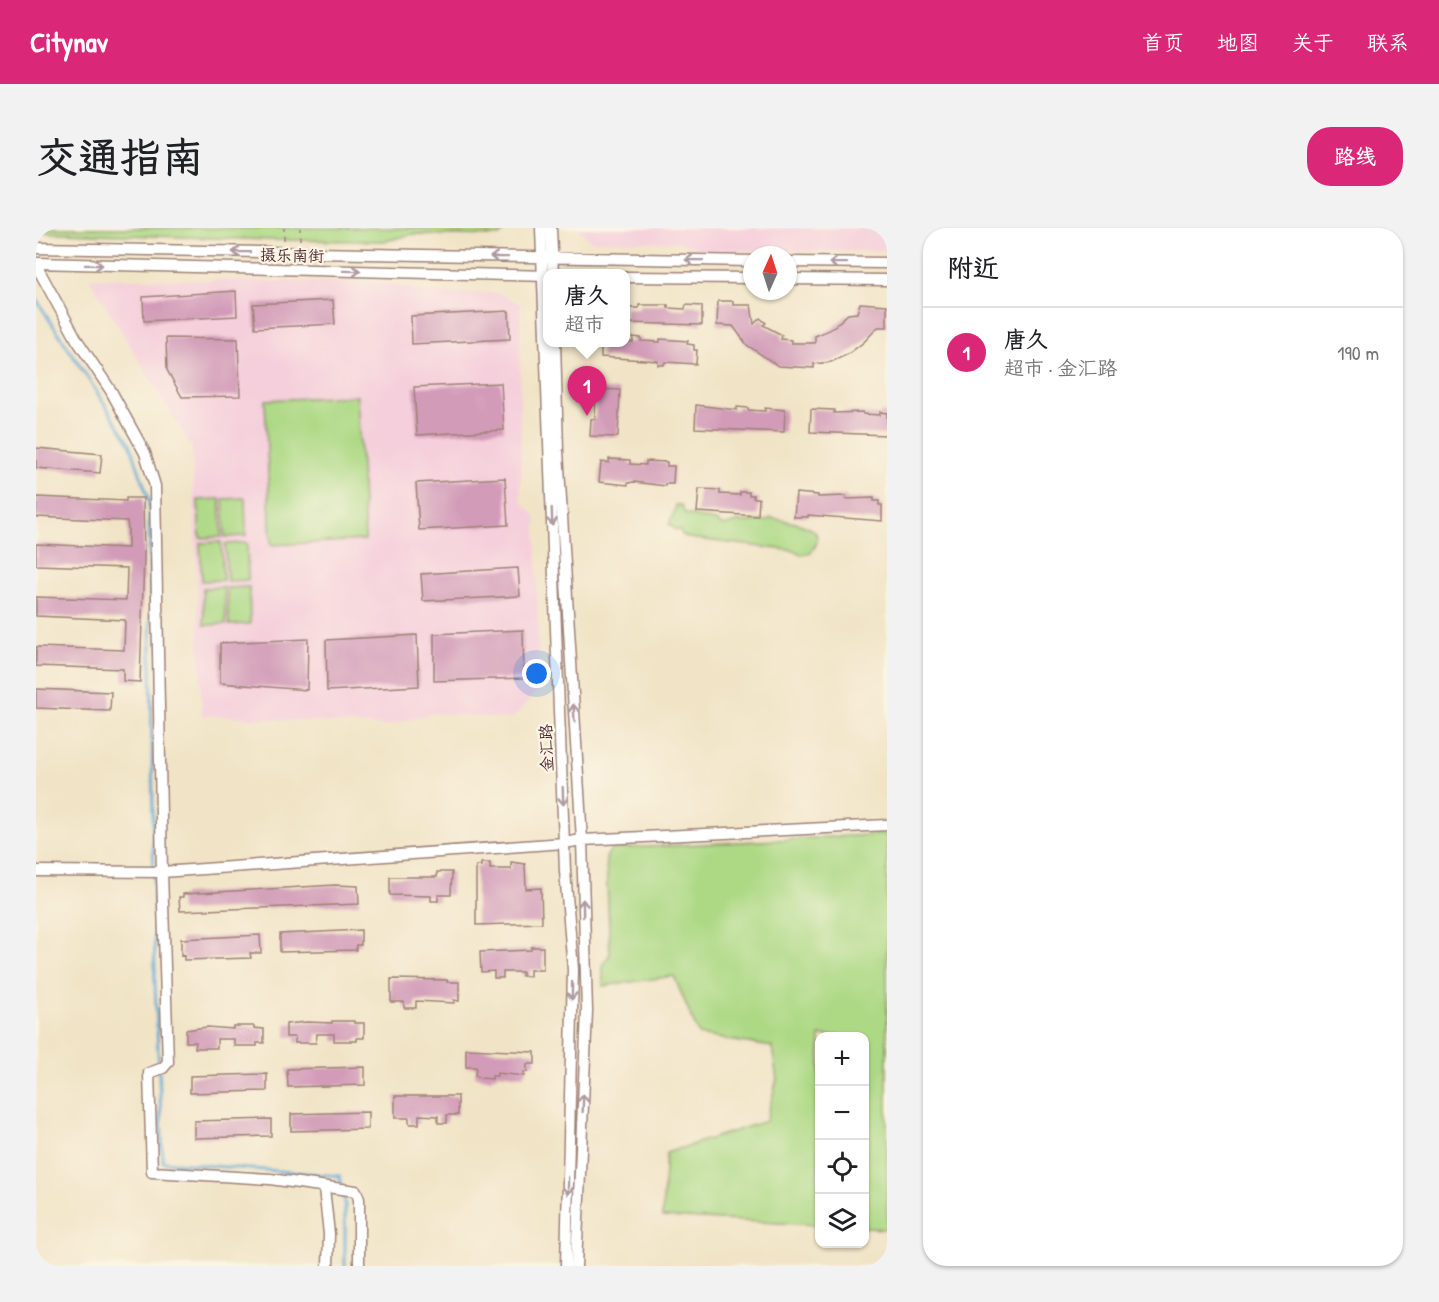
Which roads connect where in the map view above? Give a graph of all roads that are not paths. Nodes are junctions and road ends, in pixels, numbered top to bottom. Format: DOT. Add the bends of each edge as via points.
graph roads {
  1 [pos="541,228"];
  2 [pos="551,228"];
  3 [pos="36,248"];
  4 [pos="548,258"];
  5 [pos="743,261"];
  6 [pos="797,262"];
  7 [pos="887,263"];
  8 [pos="36,264"];
  9 [pos="548,269"];
  10 [pos="543,275"];
  11 [pos="630,277"];
  12 [pos="743,278"];
  13 [pos="797,279"];
  14 [pos="887,280"];
  15 [pos="550,347"];
  16 [pos="555,347"];
  17 [pos="887,825"];
  18 [pos="582,840"];
  19 [pos="564,843"];
  20 [pos="36,871"];
  21 [pos="162,872"];
  22 [pos="324,1188"];
  23 [pos="328,1266"];
  24 [pos="359,1266"];
  25 [pos="566,1266"];
  26 [pos="576,1266"];
  1 -- 4 [label="street, 金汇路"];
  2 -- 4 [label="street, 金汇路"];
  4 -- 3 [label="street, 摄乐南街, one-way"];
  5 -- 4 [label="street, 摄乐南街, one-way"];
  4 -- 9 [label="street, 金汇路"];
  7 -- 6 [label="street, one-way"];
  8 -- 10 [label="street, 摄乐南街, one-way"];
  8 -- 21 [label="street" via="145,453 155,486"];
  11 -- 12 [label="street"];
  13 -- 14 [label="street"];
  15 -- 19 [label="street, 金汇路, one-way"];
  18 -- 16 [label="street, 金汇路, one-way"];
  17 -- 18 [label="street"];
  18 -- 19 [label="street"];
  26 -- 18 [label="street, 金汇路, one-way" via="587,1011"];
  19 -- 21 [label="street"];
  19 -- 25 [label="street, 金汇路, one-way" via="573,970"];
  20 -- 21 [label="street"];
  21 -- 22 [label="street" via="168,1062 149,1073 152,1172 270,1179"];
  22 -- 23 [label="street"];
  22 -- 24 [label="street" via="356,1191"];
}
